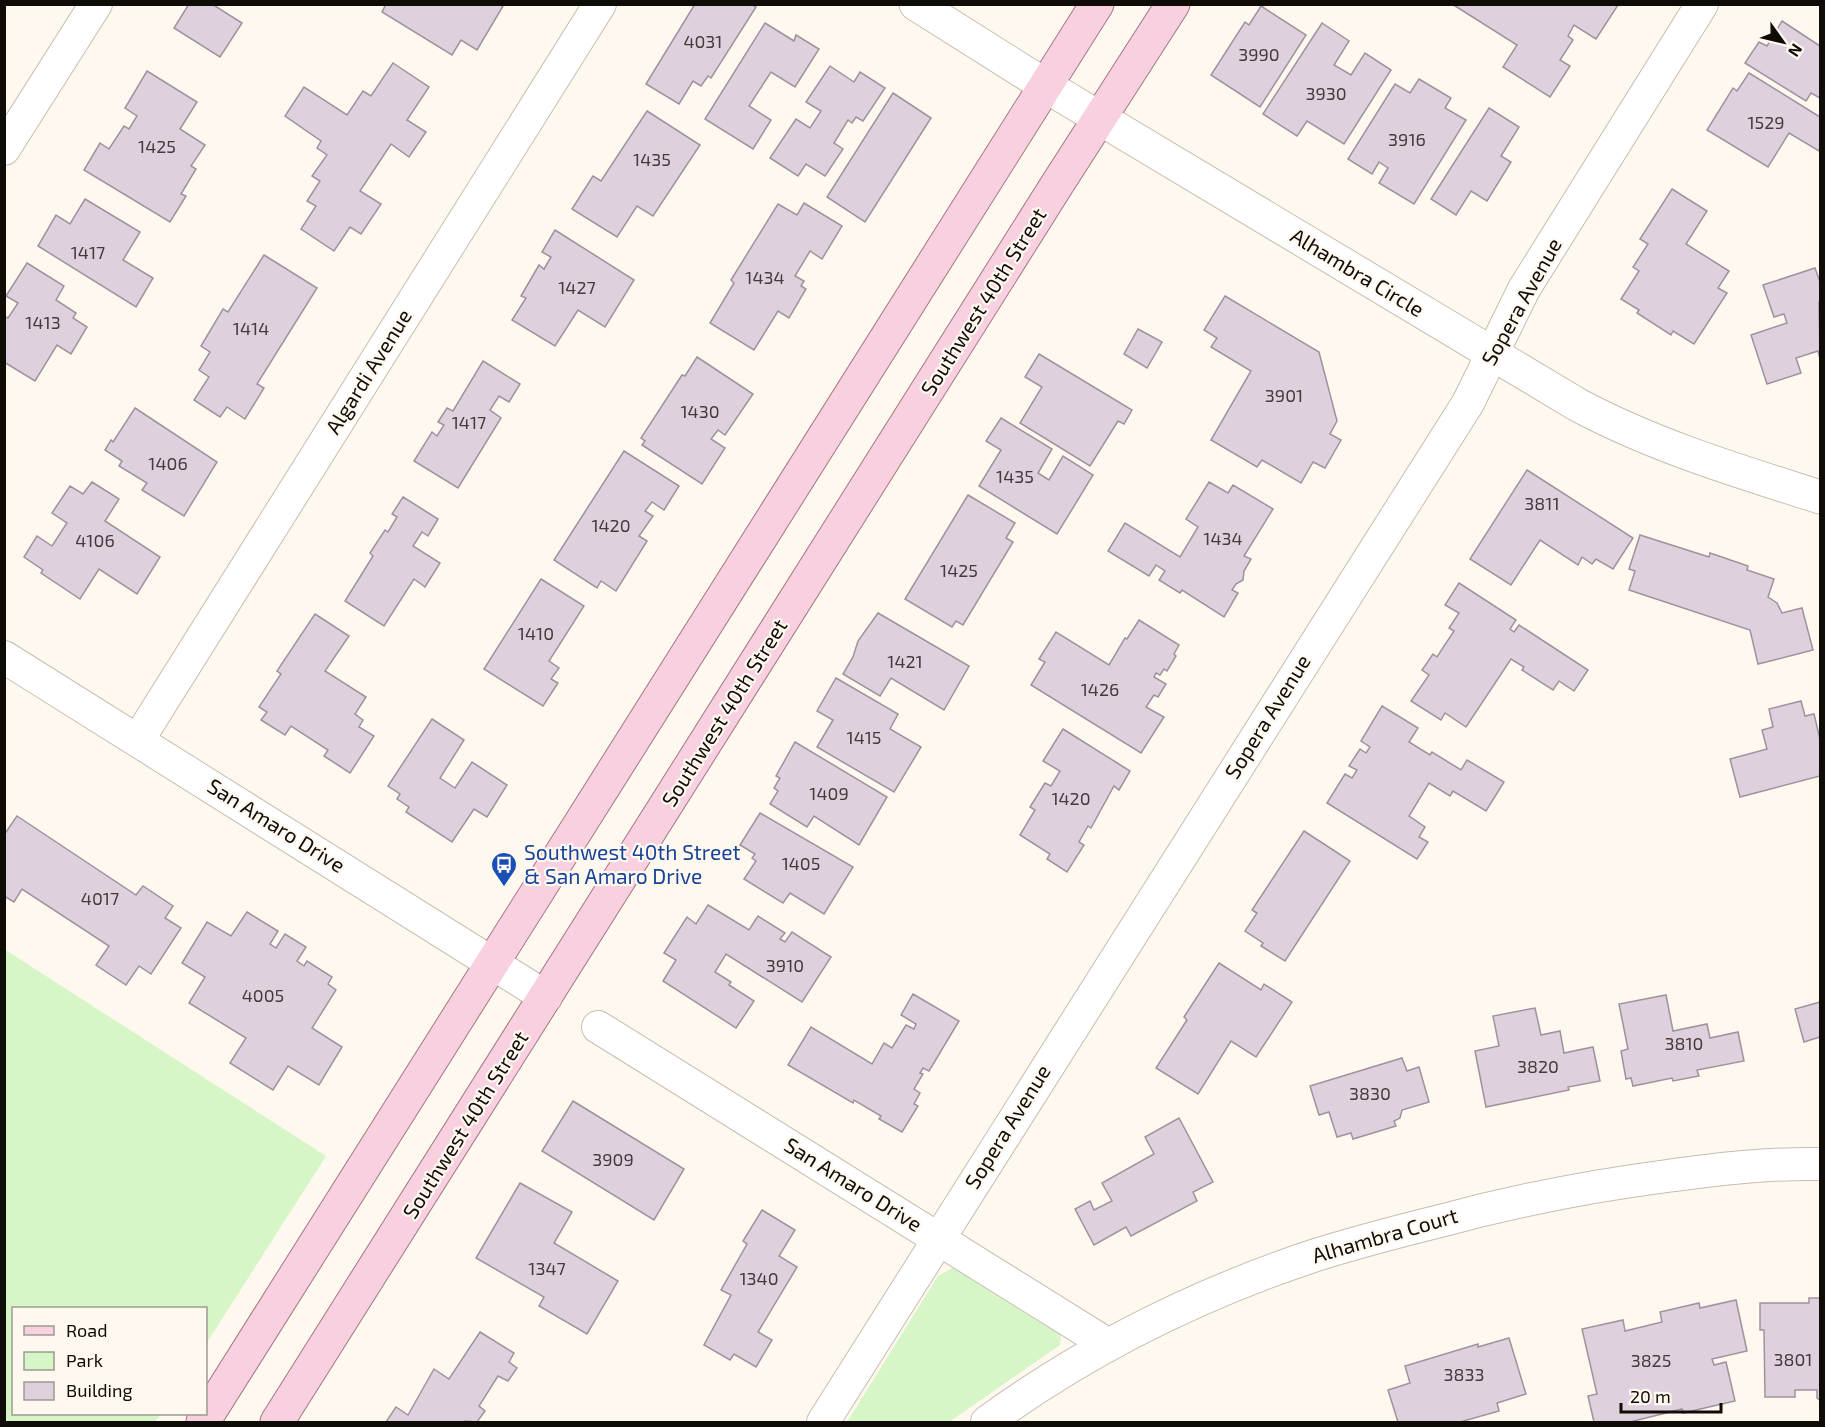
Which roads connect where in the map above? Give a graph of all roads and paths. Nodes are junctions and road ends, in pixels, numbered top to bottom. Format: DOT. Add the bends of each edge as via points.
graph roads {
  1 [pos="96,4"];
  2 [pos="600,4"];
  3 [pos="916,4"];
  4 [pos="1097,4"];
  5 [pos="1173,4"];
  6 [pos="1702,4"];
  7 [pos="1046,86"];
  8 [pos="1100,118"];
  9 [pos="4,149"];
  10 [pos="1493,354"];
  11 [pos="1821,497"];
  12 [pos="4,657"];
  13 [pos="138,740"];
  14 [pos="492,963"];
  15 [pos="546,997"];
  16 [pos="598,1027"];
  17 [pos="1821,1164"];
  18 [pos="939,1238"];
  19 [pos="1107,1344"];
  20 [pos="203,1422"];
  21 [pos="277,1422"];
  22 [pos="823,1422"];
  23 [pos="987,1422"];
  1 -- 9 [label="street"];
  2 -- 13 [label="street, Algardi Avenue"];
  3 -- 7 [label="street, Alhambra Circle"];
  4 -- 7 [label="main road"];
  5 -- 8 [label="main road, Southwest 40th Street"];
  6 -- 10 [label="street, Sopera Avenue" via="1524,289"];
  7 -- 8 [label="street, Alhambra Circle"];
  7 -- 14 [label="main road"];
  8 -- 10 [label="street, Alhambra Circle"];
  8 -- 15 [label="main road, Southwest 40th Street"];
  10 -- 11 [label="street, Alhambra Circle" via="1632,432"];
  10 -- 18 [label="street, Sopera Avenue" via="1461,413"];
  12 -- 13 [label="street, San Amaro Drive"];
  13 -- 14 [label="street, San Amaro Drive"];
  14 -- 15 [label="street, San Amaro Drive"];
  14 -- 20 [label="main road"];
  15 -- 21 [label="main road, Southwest 40th Street"];
  16 -- 18 [label="street, San Amaro Drive"];
  17 -- 19 [label="street, Alhambra Court" via="1737,1167 1618,1182 1487,1208 1272,1270 1200,1299"];
  18 -- 19 [label="street, San Amaro Drive"];
  18 -- 22 [label="street, Sopera Avenue"];
  19 -- 23 [label="street, Alhambra Court"];
}
